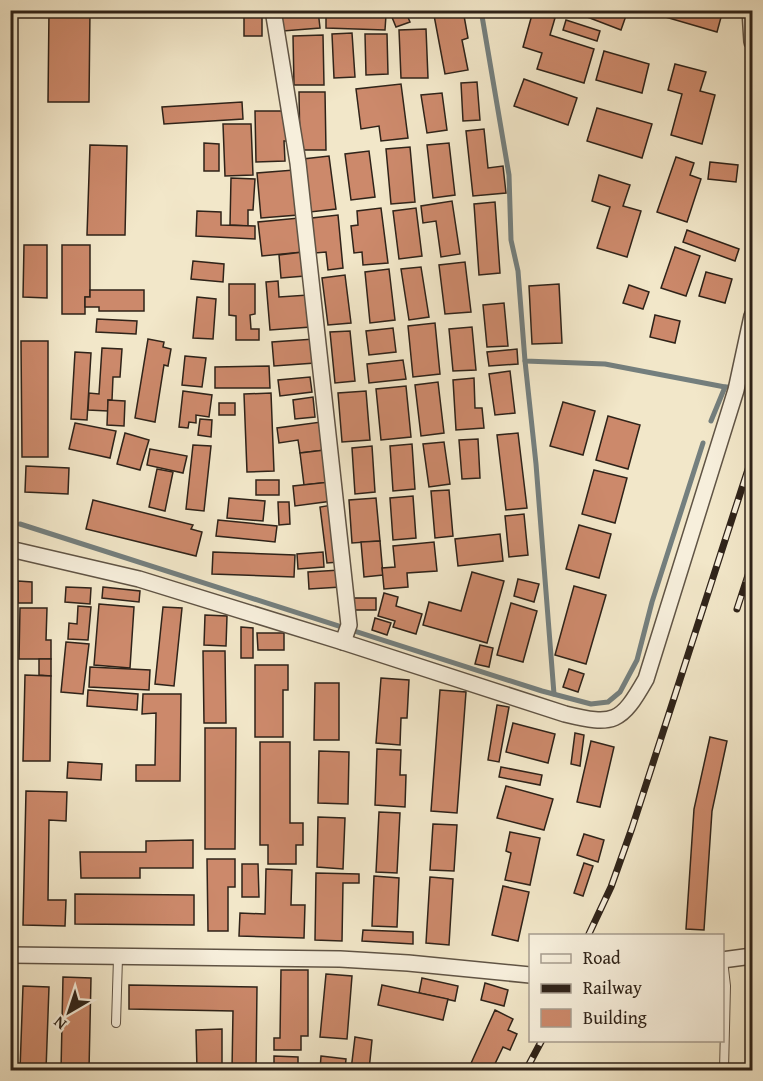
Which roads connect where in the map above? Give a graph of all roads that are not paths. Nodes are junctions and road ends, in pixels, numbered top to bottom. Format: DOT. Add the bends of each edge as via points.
graph roads {
  1 [pos="273,10"];
  2 [pos="750,10"];
  3 [pos="753,42"];
  4 [pos="753,316"];
  5 [pos="10,549"];
  6 [pos="343,642"];
  7 [pos="10,956"];
  8 [pos="753,956"];
  9 [pos="118,958"];
  10 [pos="724,960"];
  11 [pos="724,969"];
  12 [pos="529,975"];
  13 [pos="116,1023"];
  14 [pos="724,1071"];
  1 -- 6 [label="street" via="298,163 349,625"];
  2 -- 3 [label="street"];
  4 -- 6 [label="street" via="736,390 646,679 620,716 607,721 565,714"];
  5 -- 6 [label="street" via="139,579"];
  7 -- 9 [label="street"];
  8 -- 10 [label="street"];
  9 -- 12 [label="street" via="351,960"];
  9 -- 13 [label="lane"];
  11 -- 14 [label="lane"];
}
